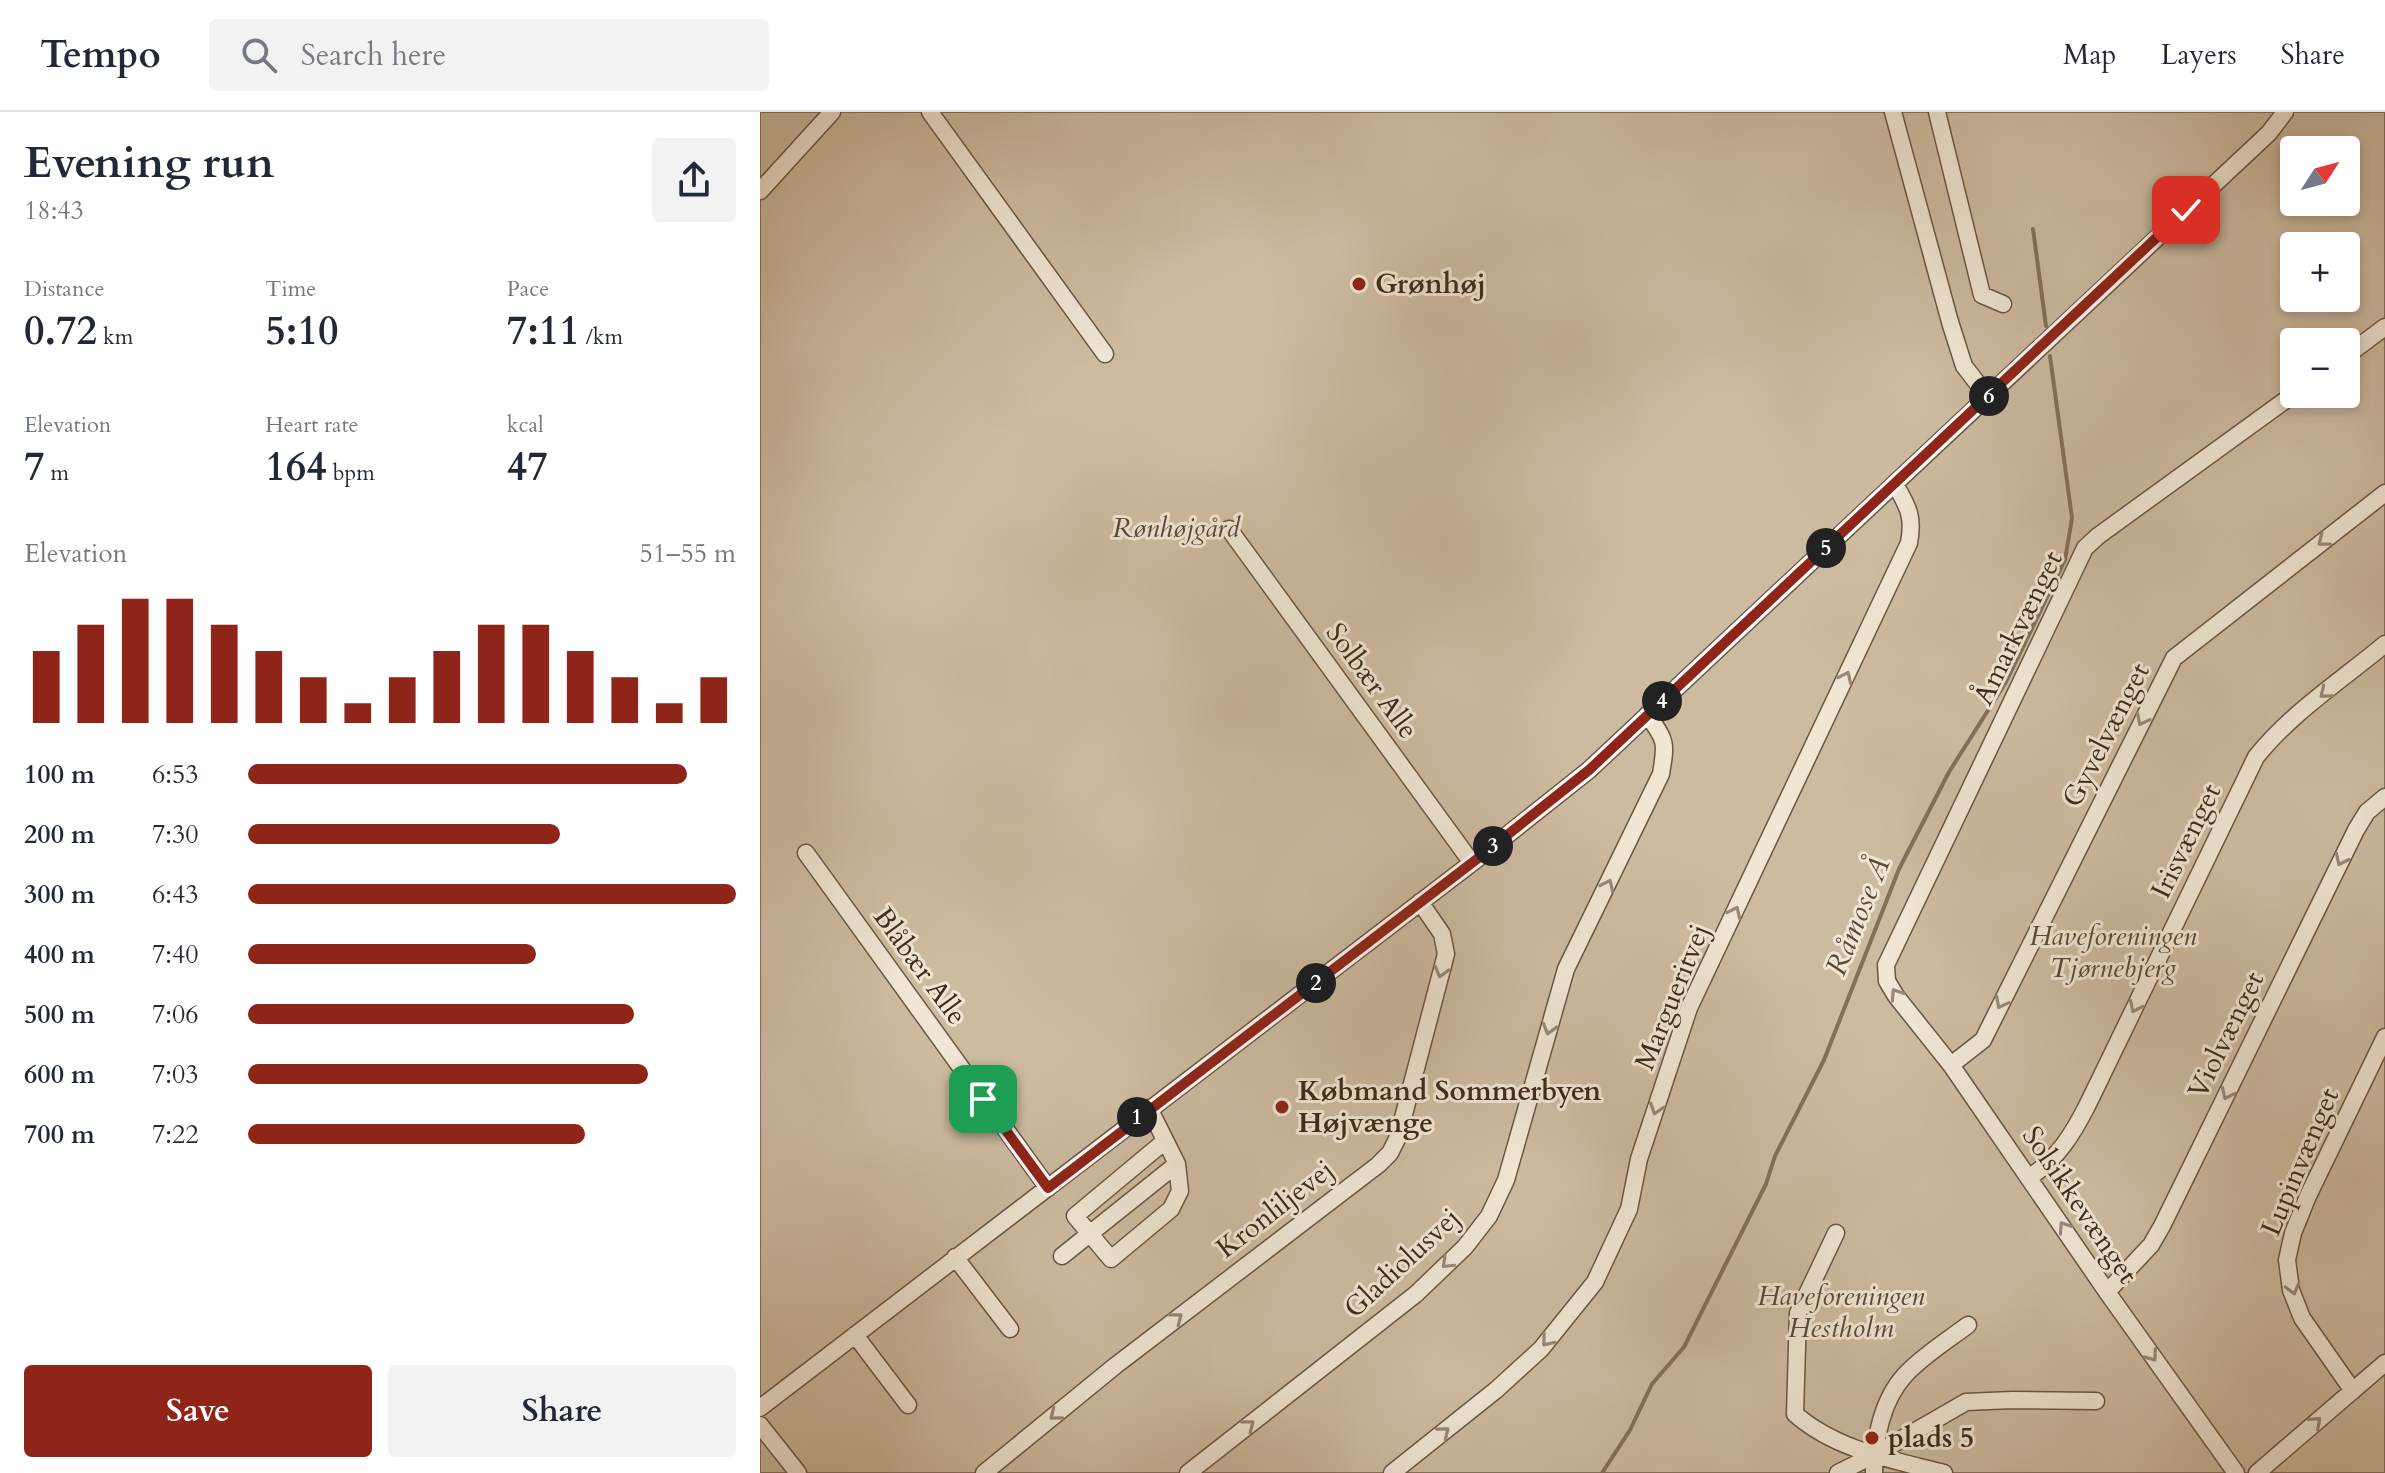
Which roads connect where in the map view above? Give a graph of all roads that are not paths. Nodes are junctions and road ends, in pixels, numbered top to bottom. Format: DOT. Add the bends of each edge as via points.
graph roads {
  1 [pos="832,112"];
  2 [pos="930,112"];
  3 [pos="1893,112"];
  4 [pos="1937,112"];
  5 [pos="2285,112"];
  6 [pos="760,191"];
  7 [pos="2003,304"];
  8 [pos="2385,327"];
  9 [pos="2360,346"];
  10 [pos="1105,354"];
  11 [pos="1988,397"];
  12 [pos="2280,404"];
  13 [pos="1895,484"];
  14 [pos="2385,493"];
  15 [pos="1229,529"];
  16 [pos="2385,644"];
  17 [pos="1647,715"];
  18 [pos="2385,797"];
  19 [pos="806,853"];
  20 [pos="1472,863"];
  21 [pos="1420,902"];
  22 [pos="1886,965"];
  23 [pos="2385,1037"];
  24 [pos="1951,1065"];
  25 [pos="1149,1108"];
  26 [pos="1165,1141"];
  27 [pos="1177,1164"];
  28 [pos="2030,1177"];
  29 [pos="1048,1188"];
  30 [pos="1836,1233"];
  31 [pos="1090,1234"];
  32 [pos="1062,1256"];
  33 [pos="955,1257"];
  34 [pos="2107,1292"];
  35 [pos="1968,1325"];
  36 [pos="1010,1329"];
  37 [pos="855,1335"];
  38 [pos="2385,1363"];
  39 [pos="2353,1391"];
  40 [pos="2096,1401"];
  41 [pos="908,1405"];
  42 [pos="760,1408"];
  43 [pos="760,1425"];
  44 [pos="1874,1455"];
  45 [pos="798,1473"];
  46 [pos="984,1473"];
  47 [pos="1188,1473"];
  48 [pos="1392,1473"];
  49 [pos="1838,1473"];
  50 [pos="1862,1473"];
  51 [pos="1874,1473"];
  52 [pos="1886,1473"];
  53 [pos="1944,1473"];
  54 [pos="2236,1473"];
  55 [pos="2257,1473"];
  1 -- 6 [label="street"];
  2 -- 10 [label="street"];
  3 -- 11 [label="street" via="1964,366"];
  4 -- 7 [label="street" via="1982,295"];
  5 -- 11 [label="street" via="2269,133"];
  8 -- 9 [label="street"];
  11 -- 13 [label="street"];
  12 -- 22 [label="street, Åmarkvænget" via="2085,548"];
  13 -- 17 [label="street"];
  48 -- 13 [label="street, Margueritvej, one-way" via="1541,1349 1595,1282 1629,1209 1639,1159 1689,1008 1909,543 1913,525"];
  14 -- 24 [label="street, Gyvelvænget, one-way" via="2174,658 1983,1040"];
  15 -- 20 [label="street, Solbær Alle"];
  16 -- 28 [label="street, Irisvænget, one-way" via="2293,719 2256,757 2087,1106 2063,1148"];
  17 -- 20 [label="street" via="1589,770"];
  47 -- 17 [label="street, Gladiolusvej, one-way" via="1416,1294 1489,1216 1506,1180 1566,969 1661,774 1663,735"];
  18 -- 34 [label="street, Violvænget, one-way" via="2356,830 2162,1226"];
  19 -- 29 [label="street, Blåbær Alle"];
  20 -- 21 [label="street"];
  21 -- 25 [label="street"];
  21 -- 46 [label="street, Kronliljevej, one-way" via="1442,934 1446,954 1390,1153"];
  24 -- 22 [label="street, Solsikkevænget, one-way" via="1896,996"];
  23 -- 39 [label="street, Lupinvænget, one-way" via="2308,1196 2287,1260 2302,1318"];
  24 -- 28 [label="street, Solsikkevænget"];
  25 -- 26 [label="street"];
  25 -- 29 [label="street"];
  26 -- 27 [label="street"];
  26 -- 31 [label="street" via="1075,1216"];
  27 -- 31 [label="street"];
  27 -- 31 [label="street" via="1180,1191 1171,1209 1111,1259"];
  34 -- 28 [label="street, Solsikkevænget, one-way"];
  29 -- 33 [label="street"];
  30 -- 44 [label="street" via="1798,1313 1795,1414 1813,1430"];
  31 -- 32 [label="street"];
  33 -- 36 [label="street"];
  33 -- 37 [label="street"];
  34 -- 54 [label="street, Solsikkevænget, one-way"];
  35 -- 44 [label="street" via="1896,1386"];
  37 -- 41 [label="street"];
  37 -- 42 [label="street"];
  38 -- 39 [label="street"];
  55 -- 39 [label="street, one-way"];
  40 -- 44 [label="street" via="1966,1402"];
  43 -- 45 [label="street"];
  44 -- 49 [label="street"];
  44 -- 50 [label="street"];
  44 -- 51 [label="street"];
  44 -- 52 [label="street"];
  44 -- 53 [label="street"];
}
